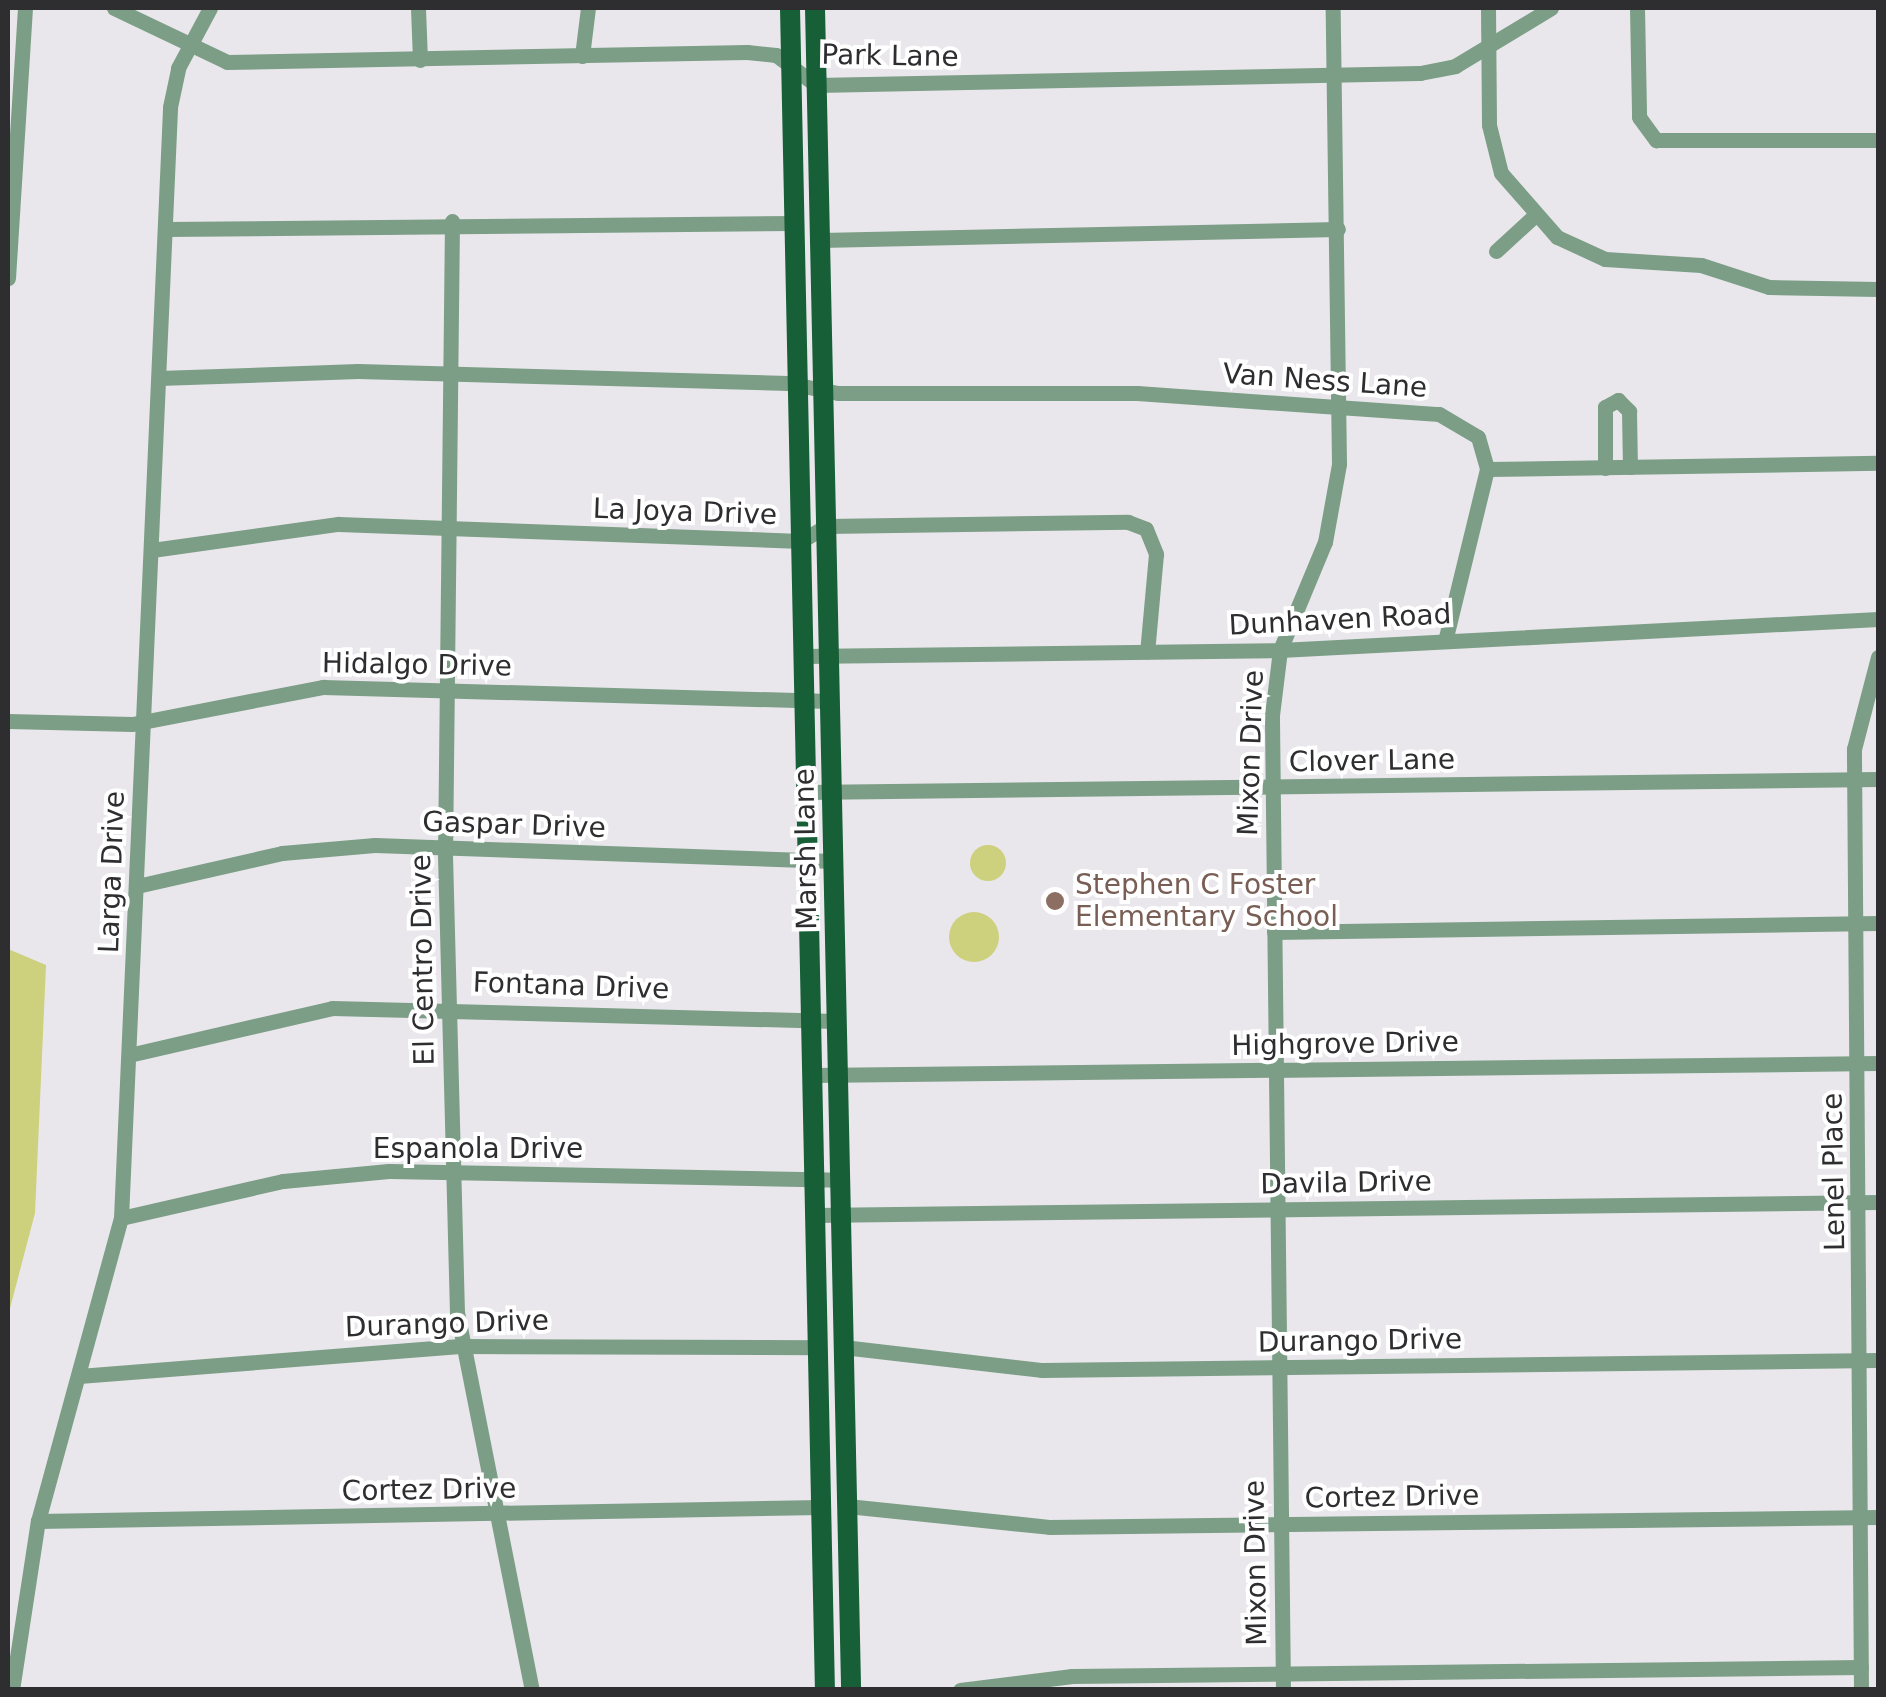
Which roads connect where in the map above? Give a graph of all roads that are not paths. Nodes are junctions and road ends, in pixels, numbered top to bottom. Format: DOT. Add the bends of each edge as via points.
graph roads {
  1 [pos="25,8"];
  2 [pos="114,8"];
  3 [pos="210,8"];
  4 [pos="418,8"];
  5 [pos="588,8"];
  6 [pos="790,8"];
  7 [pos="814,8"];
  8 [pos="1334,8"];
  9 [pos="1488,8"];
  10 [pos="1551,8"];
  11 [pos="1637,8"];
  12 [pos="815,32"];
  13 [pos="189,48"];
  14 [pos="1489,48"];
  15 [pos="582,56"];
  16 [pos="420,60"];
  17 [pos="786,60"];
  18 [pos="1335,75"];
  19 [pos="816,85"];
  20 [pos="792,109"];
  21 [pos="1878,140"];
  22 [pos="818,196"];
  23 [pos="9,210"];
  24 [pos="1533,217"];
  25 [pos="452,221"];
  26 [pos="794,223"];
  27 [pos="165,229"];
  28 [pos="1338,229"];
  29 [pos="820,240"];
  30 [pos="1496,251"];
  31 [pos="795,266"];
  32 [pos="8,278"];
  33 [pos="1878,290"];
  34 [pos="450,374"];
  35 [pos="159,378"];
  36 [pos="798,383"];
  37 [pos="823,385"];
  38 [pos="1340,407"];
  39 [pos="1878,464"];
  40 [pos="1605,468"];
  41 [pos="1630,468"];
  42 [pos="1487,469"];
  43 [pos="826,526"];
  44 [pos="448,528"];
  45 [pos="801,541"];
  46 [pos="152,550"];
  47 [pos="1878,619"];
  48 [pos="1445,641"];
  49 [pos="1280,650"];
  50 [pos="1147,652"];
  51 [pos="804,656"];
  52 [pos="828,656"];
  53 [pos="1878,657"];
  54 [pos="447,688"];
  55 [pos="804,702"];
  56 [pos="830,702"];
  57 [pos="143,720"];
  58 [pos="8,721"];
  59 [pos="1878,779"];
  60 [pos="1854,780"];
  61 [pos="1273,788"];
  62 [pos="806,792"];
  63 [pos="832,792"];
  64 [pos="446,847"];
  65 [pos="808,861"];
  66 [pos="834,861"];
  67 [pos="137,886"];
  68 [pos="1878,923"];
  69 [pos="1856,924"];
  70 [pos="1274,932"];
  71 [pos="449,1006"];
  72 [pos="811,1020"];
  73 [pos="836,1021"];
  74 [pos="129,1055"];
  75 [pos="1858,1063"];
  76 [pos="1878,1063"];
  77 [pos="1276,1070"];
  78 [pos="812,1075"];
  79 [pos="838,1075"];
  80 [pos="452,1172"];
  81 [pos="814,1180"];
  82 [pos="840,1180"];
  83 [pos="1860,1202"];
  84 [pos="1878,1202"];
  85 [pos="1278,1208"];
  86 [pos="840,1214"];
  87 [pos="815,1215"];
  88 [pos="120,1218"];
  89 [pos="460,1346"];
  90 [pos="818,1347"];
  91 [pos="843,1347"];
  92 [pos="1861,1360"];
  93 [pos="1878,1360"];
  94 [pos="1279,1367"];
  95 [pos="79,1376"];
  96 [pos="847,1506"];
  97 [pos="821,1507"];
  98 [pos="494,1514"];
  99 [pos="1871,1517"];
  100 [pos="38,1521"];
  101 [pos="1281,1523"];
  102 [pos="1861,1668"];
  103 [pos="1701,1669"];
  104 [pos="1540,1670"];
  105 [pos="1283,1682"];
  106 [pos="12,1690"];
  107 [pos="532,1690"];
  108 [pos="825,1690"];
  109 [pos="851,1690"];
  110 [pos="960,1690"];
  111 [pos="1538,1690"];
  112 [pos="1701,1690"];
  113 [pos="1861,1690"];
  1 -- 23 [label="street"];
  2 -- 13 [label="street"];
  3 -- 13 [label="street, Larga Drive"];
  4 -- 16 [label="street"];
  5 -- 15 [label="street"];
  6 -- 17 [label="main road, Marsh Lane"];
  7 -- 12 [label="main road, Marsh Lane"];
  8 -- 18 [label="street, Mixon Drive"];
  9 -- 14 [label="street"];
  10 -- 14 [label="street, Park Lane"];
  11 -- 21 [label="street" via="1639,117 1656,140"];
  12 -- 17 [label="main road"];
  12 -- 19 [label="main road, Marsh Lane"];
  13 -- 16 [label="street" via="245,64"];
  13 -- 27 [label="street, Larga Drive" via="170,107"];
  14 -- 18 [label="street, Park Lane" via="1420,73"];
  14 -- 24 [label="street" via="1489,126 1501,172"];
  15 -- 16 [label="street"];
  15 -- 17 [label="street"];
  17 -- 19 [label="street, Park Lane"];
  17 -- 20 [label="main road, Marsh Lane"];
  18 -- 19 [label="street, Park Lane"];
  18 -- 28 [label="street, Mixon Drive"];
  19 -- 20 [label="main road"];
  19 -- 22 [label="main road, Marsh Lane"];
  20 -- 26 [label="main road, Marsh Lane"];
  22 -- 26 [label="main road"];
  22 -- 29 [label="main road, Marsh Lane"];
  23 -- 32 [label="street"];
  24 -- 30 [label="street"];
  24 -- 33 [label="street" via="1605,259 1702,265 1796,290"];
  25 -- 26 [label="street"];
  25 -- 27 [label="street"];
  25 -- 34 [label="street, El Centro Drive"];
  26 -- 29 [label="main road"];
  26 -- 31 [label="main road, Marsh Lane"];
  27 -- 35 [label="street, Larga Drive"];
  28 -- 29 [label="street"];
  28 -- 38 [label="street, Mixon Drive"];
  29 -- 31 [label="main road"];
  29 -- 37 [label="main road, Marsh Lane"];
  31 -- 36 [label="main road, Marsh Lane"];
  34 -- 35 [label="street, Van Ness Lane"];
  34 -- 36 [label="street, Van Ness Lane"];
  34 -- 44 [label="street, El Centro Drive"];
  35 -- 46 [label="street, Larga Drive"];
  36 -- 37 [label="street, Van Ness Lane"];
  36 -- 45 [label="main road, Marsh Lane"];
  37 -- 38 [label="street, Van Ness Lane" via="838,393 1086,392"];
  37 -- 43 [label="main road, Marsh Lane"];
  38 -- 42 [label="street, Van Ness Lane" via="1452,417 1478,437"];
  38 -- 49 [label="street, Mixon Drive" via="1325,542"];
  39 -- 41 [label="street"];
  40 -- 41 [label="street"];
  40 -- 41 [label="street" via="1604,412 1614,400 1629,411"];
  40 -- 42 [label="street"];
  42 -- 48 [label="street"];
  43 -- 45 [label="street, La Joya Drive"];
  43 -- 50 [label="street" via="1138,524 1156,554"];
  43 -- 52 [label="main road, Marsh Lane"];
  44 -- 45 [label="street, La Joya Drive"];
  44 -- 46 [label="street, La Joya Drive" via="282,526"];
  44 -- 54 [label="street, El Centro Drive"];
  45 -- 51 [label="main road, Marsh Lane"];
  46 -- 57 [label="street, Larga Drive"];
  47 -- 48 [label="street, Dunhaven Road"];
  48 -- 49 [label="street, Dunhaven Road"];
  49 -- 50 [label="street, Dunhaven Road"];
  49 -- 61 [label="street, Mixon Drive"];
  50 -- 52 [label="street, Dunhaven Road"];
  51 -- 52 [label="street, Dunhaven Road"];
  51 -- 55 [label="main road, Marsh Lane"];
  52 -- 56 [label="main road, Marsh Lane"];
  53 -- 60 [label="street, Lenel Place" via="1856,726"];
  54 -- 55 [label="street, Hidalgo Drive"];
  54 -- 57 [label="street, Hidalgo Drive" via="282,690"];
  54 -- 64 [label="street, El Centro Drive"];
  55 -- 56 [label="street, Hidalgo Drive"];
  55 -- 62 [label="main road, Marsh Lane"];
  56 -- 63 [label="main road, Marsh Lane"];
  57 -- 58 [label="street, Hidalgo Drive"];
  57 -- 67 [label="street, Larga Drive"];
  59 -- 60 [label="street, Clover Lane"];
  60 -- 61 [label="street, Clover Lane"];
  60 -- 69 [label="street, Lenel Place"];
  61 -- 63 [label="street, Clover Lane"];
  61 -- 70 [label="street, Mixon Drive"];
  62 -- 63 [label="street, Clover Lane"];
  62 -- 65 [label="main road, Marsh Lane"];
  63 -- 66 [label="main road, Marsh Lane"];
  64 -- 65 [label="street, Gaspar Drive"];
  64 -- 67 [label="street, Gaspar Drive" via="282,853"];
  64 -- 71 [label="street, El Centro Drive"];
  65 -- 66 [label="street, Gaspar Drive"];
  65 -- 72 [label="main road, Marsh Lane"];
  66 -- 73 [label="main road, Marsh Lane"];
  67 -- 74 [label="street, Larga Drive"];
  68 -- 69 [label="street"];
  69 -- 70 [label="street"];
  69 -- 75 [label="street, Lenel Place"];
  70 -- 77 [label="street, Mixon Drive"];
  71 -- 72 [label="street, Fontana Drive"];
  71 -- 74 [label="street, Fontana Drive" via="282,1015"];
  71 -- 80 [label="street, El Centro Drive"];
  72 -- 73 [label="street, Fontana Drive"];
  72 -- 78 [label="main road, Marsh Lane"];
  73 -- 79 [label="main road, Marsh Lane"];
  74 -- 88 [label="street, Larga Drive"];
  75 -- 76 [label="street, Highgrove Drive"];
  75 -- 77 [label="street, Highgrove Drive"];
  75 -- 83 [label="street, Lenel Place"];
  77 -- 79 [label="street, Highgrove Drive"];
  77 -- 85 [label="street, Mixon Drive"];
  78 -- 79 [label="street, Highgrove Drive"];
  78 -- 81 [label="main road, Marsh Lane"];
  79 -- 82 [label="main road, Marsh Lane"];
  80 -- 81 [label="street, Espanola Drive"];
  80 -- 88 [label="street, Espanola Drive" via="283,1181"];
  80 -- 89 [label="street, El Centro Drive"];
  81 -- 82 [label="street, Espanola Drive"];
  81 -- 87 [label="main road, Marsh Lane"];
  82 -- 86 [label="main road, Marsh Lane"];
  83 -- 84 [label="street, Davila Drive"];
  83 -- 85 [label="street, Davila Drive"];
  83 -- 92 [label="street, Lenel Place"];
  85 -- 86 [label="street, Davila Drive"];
  85 -- 94 [label="street, Mixon Drive"];
  86 -- 87 [label="street, Davila Drive"];
  86 -- 91 [label="main road, Marsh Lane"];
  87 -- 90 [label="main road, Marsh Lane"];
  88 -- 95 [label="street, Larga Drive"];
  89 -- 90 [label="street, Durango Drive"];
  89 -- 95 [label="street, Durango Drive"];
  89 -- 98 [label="street, El Centro Drive"];
  90 -- 91 [label="main road"];
  90 -- 97 [label="main road, Marsh Lane"];
  91 -- 94 [label="street, Durango Drive" via="1012,1369"];
  91 -- 96 [label="main road, Marsh Lane"];
  92 -- 93 [label="street, Durango Drive"];
  92 -- 94 [label="street, Durango Drive"];
  92 -- 99 [label="street, Lenel Place"];
  94 -- 101 [label="street, Mixon Drive"];
  95 -- 100 [label="street, Larga Drive"];
  96 -- 97 [label="main road"];
  96 -- 101 [label="street, Cortez Drive" via="1017,1526"];
  96 -- 109 [label="main road, Marsh Lane"];
  97 -- 98 [label="street, Cortez Drive"];
  97 -- 108 [label="main road, Marsh Lane"];
  98 -- 100 [label="street, Cortez Drive"];
  98 -- 107 [label="street, El Centro Drive"];
  99 -- 101 [label="street, Cortez Drive"];
  99 -- 102 [label="street, Lenel Place"];
  100 -- 106 [label="street, Larga Drive"];
  101 -- 105 [label="street, Mixon Drive"];
  102 -- 103 [label="street"];
  102 -- 113 [label="street, Lenel Place"];
  103 -- 104 [label="street"];
  103 -- 112 [label="street"];
  104 -- 105 [label="street"];
  104 -- 111 [label="street"];
  105 -- 110 [label="street" via="1072,1676"];
}
